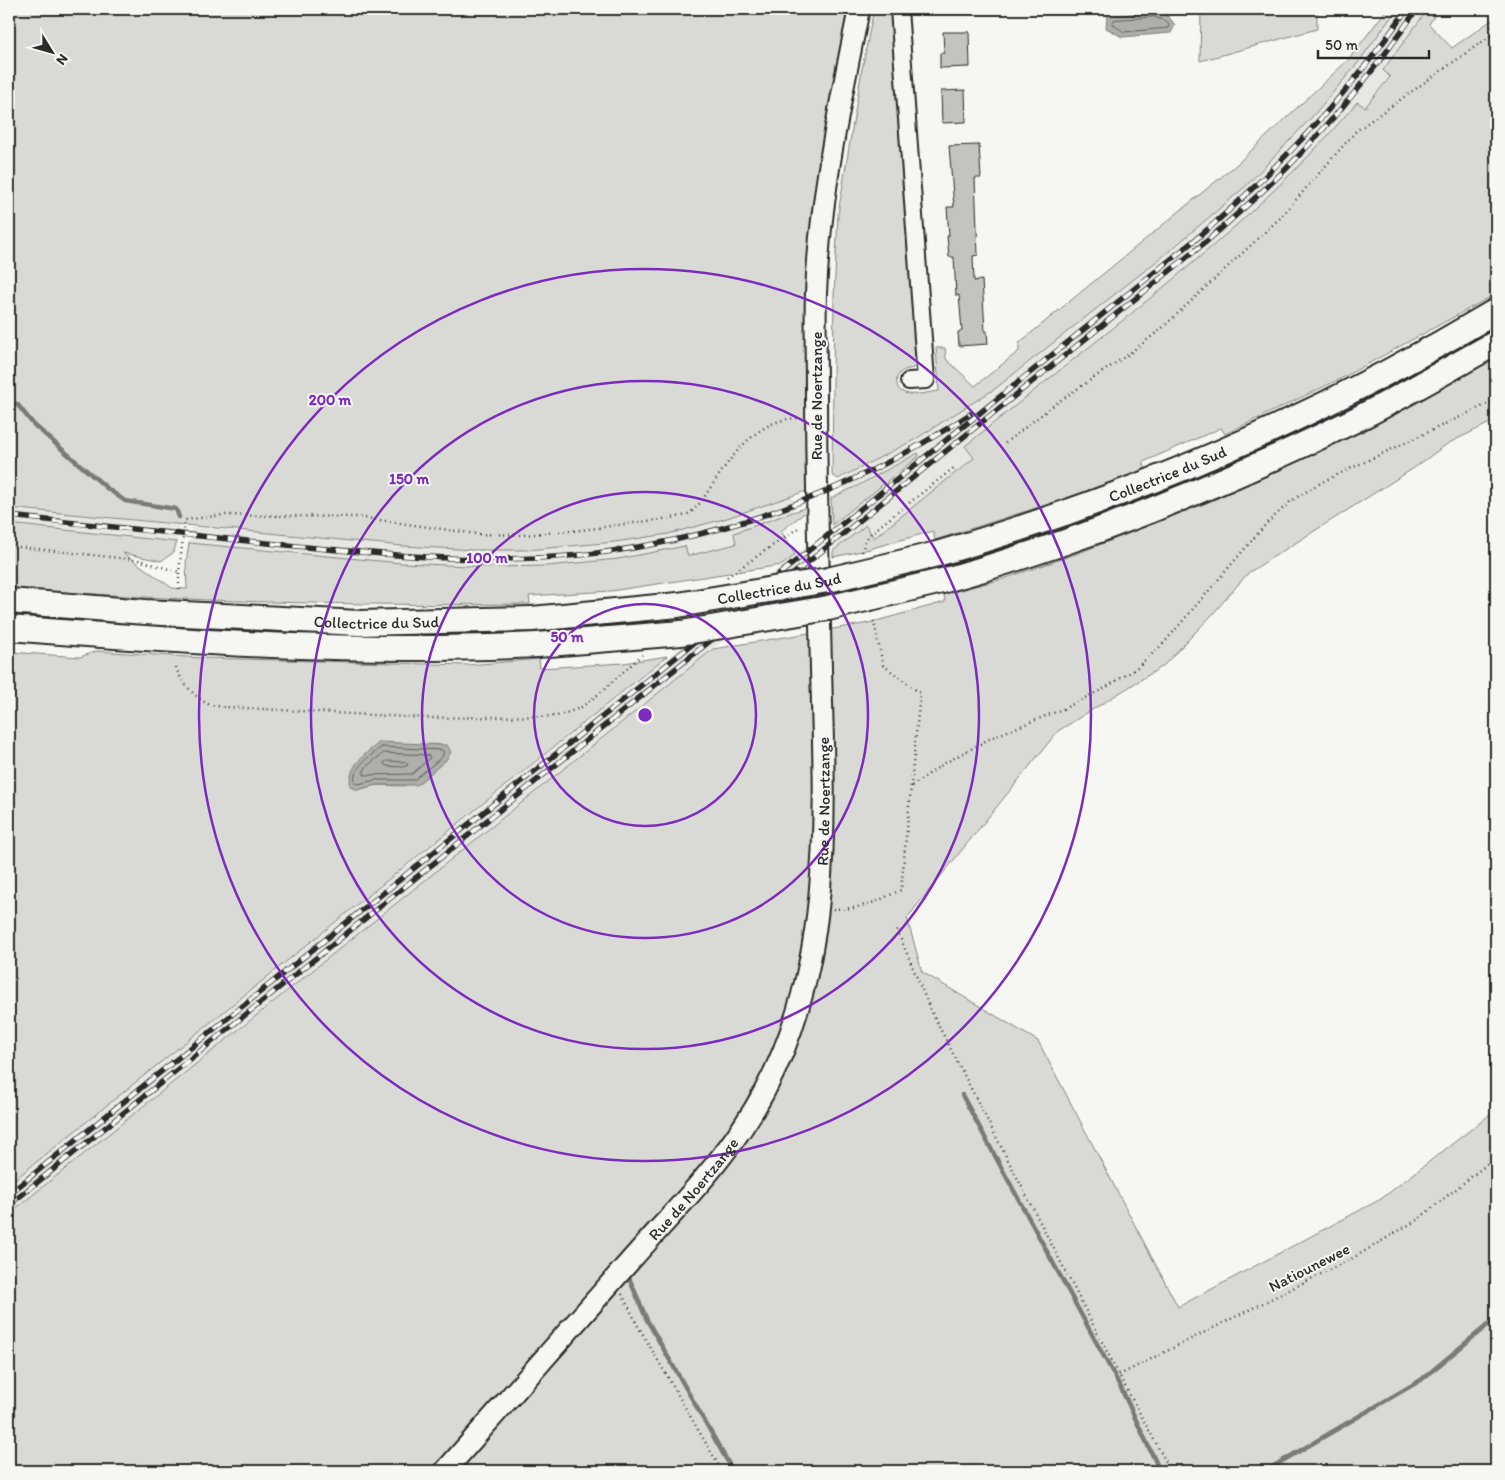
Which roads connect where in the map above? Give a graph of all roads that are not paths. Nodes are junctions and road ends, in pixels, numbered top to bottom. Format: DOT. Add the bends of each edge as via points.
graph roads {
  1 [pos="860,9"];
  2 [pos="899,9"];
  3 [pos="1496,311"];
  4 [pos="1496,343"];
  5 [pos="909,381"];
  6 [pos="9,601"];
  7 [pos="9,628"];
  8 [pos="445,1471"];
  1 -- 8 [label="main road, Rue de Noertzange" via="832,140 822,211 816,294 822,861 812,951 801,1001 786,1045 764,1092 719,1160"];
  2 -- 5 [label="street" via="926,380"];
  3 -- 6 [label="highway, Collectrice du Sud, bridge" via="1348,393 1202,461 1063,515 937,554 828,580 687,604 483,622 360,623"];
  4 -- 7 [label="highway, Collectrice du Sud, bridge" via="1359,419 1206,489 999,565 828,608 681,633 485,648 364,649 146,639"];
}
